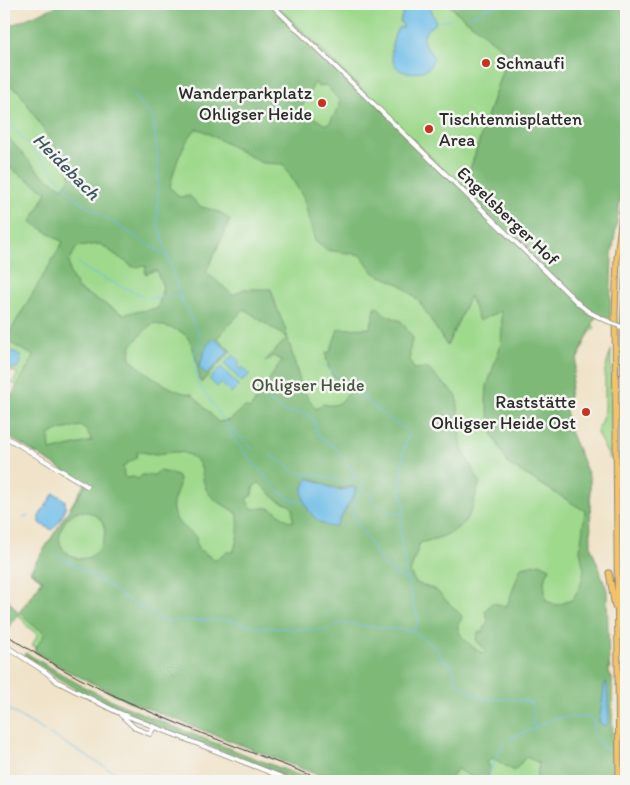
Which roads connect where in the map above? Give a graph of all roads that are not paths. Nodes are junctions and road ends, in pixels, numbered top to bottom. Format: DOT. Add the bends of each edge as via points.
graph roads {
  1 [pos="271,4"];
  2 [pos="626,178"];
  3 [pos="626,261"];
  4 [pos="615,314"];
  5 [pos="625,331"];
  6 [pos="611,337"];
  7 [pos="626,352"];
  8 [pos="4,436"];
  9 [pos="87,486"];
  10 [pos="609,573"];
  11 [pos="626,614"];
  12 [pos="617,622"];
  13 [pos="4,645"];
  14 [pos="117,712"];
  15 [pos="154,727"];
  16 [pos="292,781"];
  17 [pos="618,781"];
  1 -- 5 [label="street, Engelsberger Hof, bridge" via="568,294 588,312"];
  2 -- 4 [label="highway" via="617,258"];
  3 -- 5 [label="highway"];
  4 -- 6 [label="highway"];
  4 -- 12 [label="highway"];
  5 -- 7 [label="highway"];
  5 -- 11 [label="highway"];
  8 -- 9 [label="street"];
  10 -- 12 [label="highway"];
  12 -- 17 [label="highway"];
  13 -- 14 [label="street" via="56,681"];
  14 -- 15 [label="street"];
  14 -- 15 [label="street" via="137,729 150,734"];
  15 -- 16 [label="street"];
}
